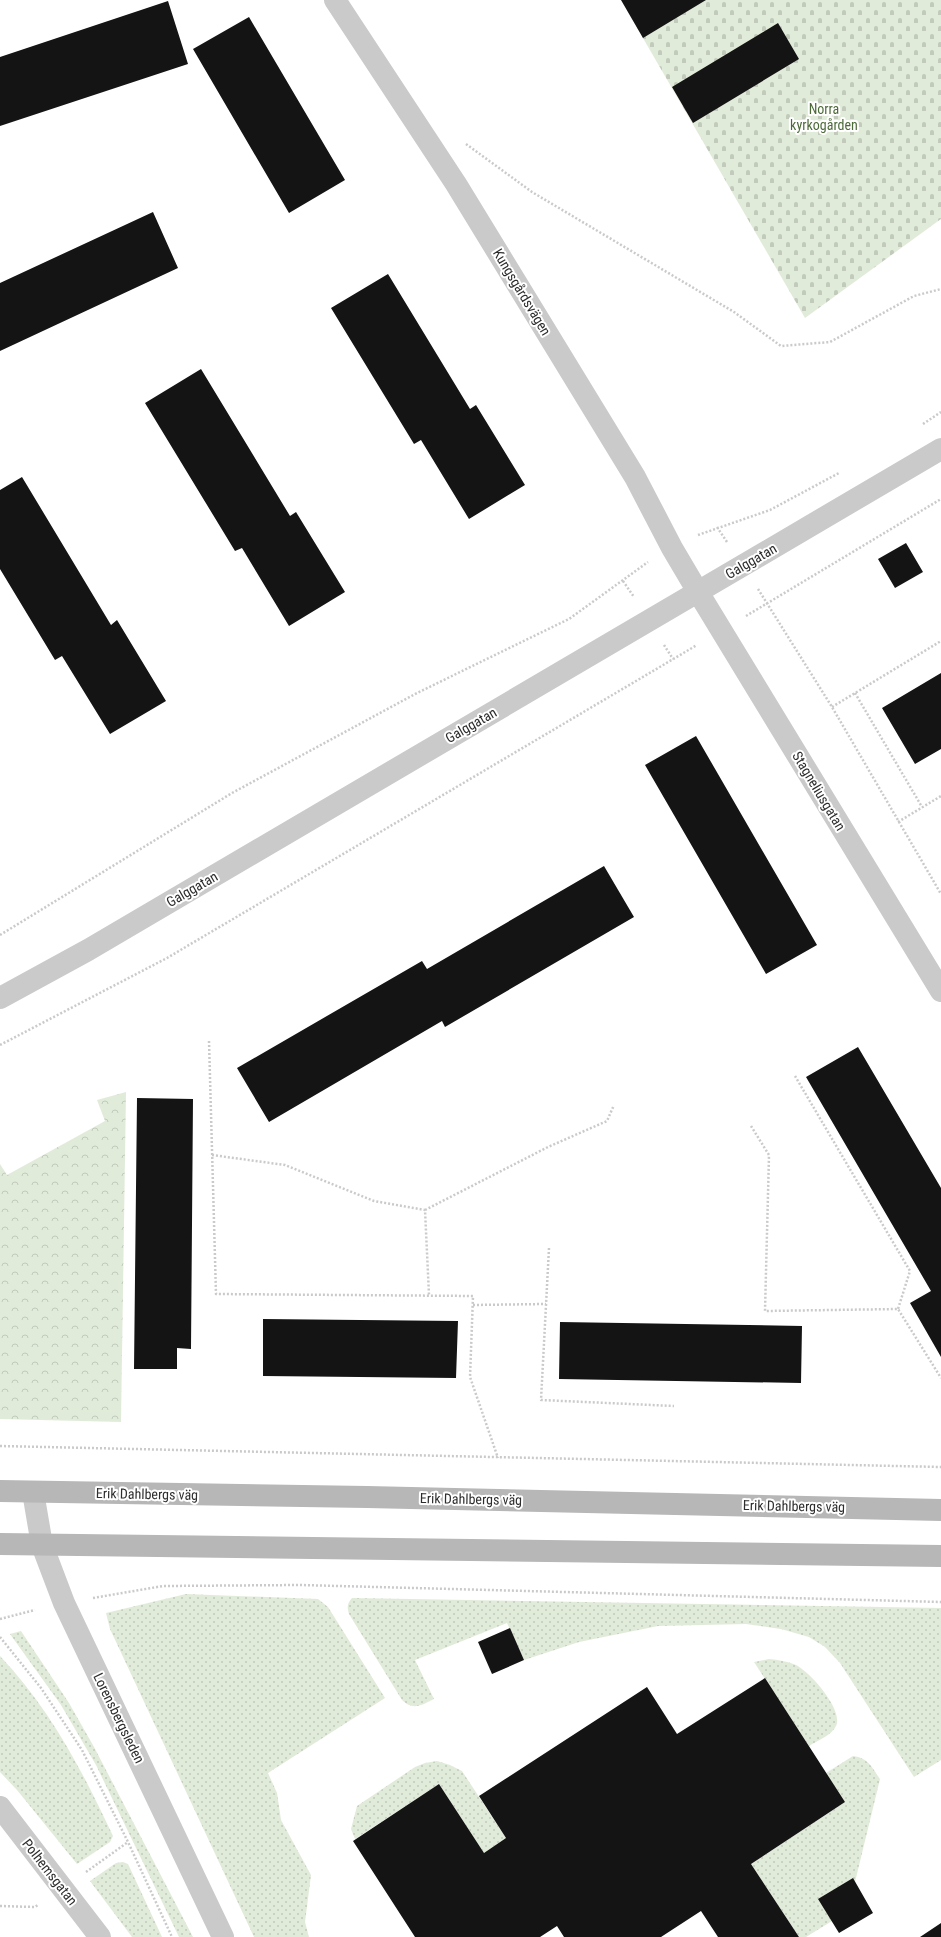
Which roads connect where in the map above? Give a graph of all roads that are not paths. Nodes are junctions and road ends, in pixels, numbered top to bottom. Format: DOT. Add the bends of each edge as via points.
graph roads {
  1 [pos="335,0"];
  2 [pos="941,449"];
  3 [pos="698,592"];
  4 [pos="941,991"];
  5 [pos="0,998"];
  6 [pos="0,1491"];
  7 [pos="33,1492"];
  8 [pos="941,1510"];
  9 [pos="0,1544"];
  10 [pos="42,1545"];
  11 [pos="941,1556"];
  12 [pos="0,1808"];
  13 [pos="100,1937"];
  14 [pos="223,1937"];
  1 -- 3 [label="street, Kungsgårdsvägen" via="456,184 635,477"];
  2 -- 3 [label="street, Galggatan"];
  3 -- 4 [label="street, Stagneliusgatan"];
  3 -- 5 [label="street, Galggatan" via="88,950"];
  6 -- 7 [label="main road, Erik Dahlbergs väg"];
  7 -- 8 [label="main road, Erik Dahlbergs väg" via="367,1496"];
  7 -- 10 [label="street, Lorensbergsleden"];
  9 -- 10 [label="main road"];
  10 -- 11 [label="main road"];
  10 -- 14 [label="street, Lorensbergsleden" via="64,1602"];
  12 -- 13 [label="street, Polhemsgatan"];
}
